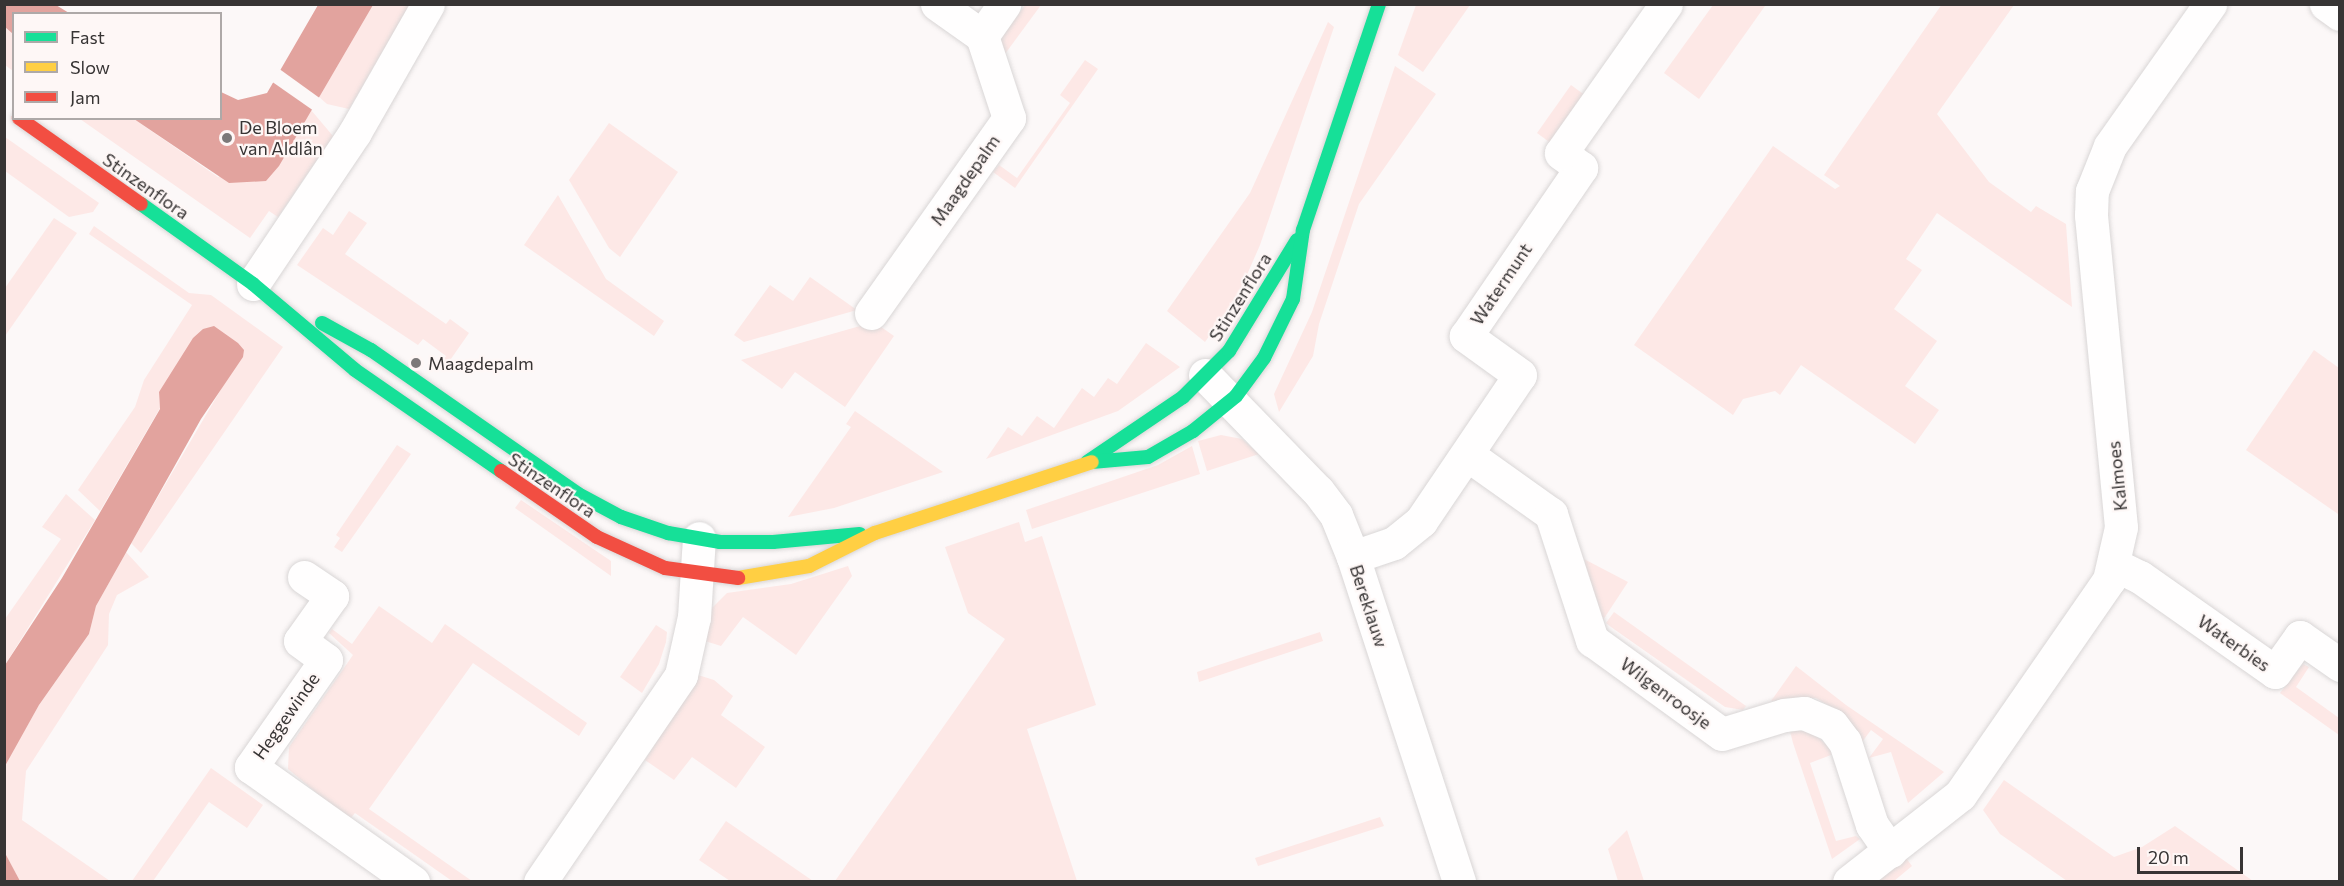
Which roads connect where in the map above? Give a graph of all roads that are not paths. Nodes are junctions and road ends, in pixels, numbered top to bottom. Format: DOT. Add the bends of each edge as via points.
graph roads {
  1 [pos="428,4"];
  2 [pos="937,4"];
  3 [pos="1004,4"];
  4 [pos="1379,4"];
  5 [pos="1666,4"];
  6 [pos="2210,4"];
  7 [pos="2326,4"];
  8 [pos="2340,14"];
  9 [pos="982,36"];
  10 [pos="22,120"];
  11 [pos="1303,230"];
  12 [pos="253,284"];
  13 [pos="871,314"];
  14 [pos="1205,375"];
  15 [pos="1231,401"];
  16 [pos="1468,455"];
  17 [pos="1086,463"];
  18 [pos="875,533"];
  19 [pos="699,538"];
  20 [pos="1353,557"];
  21 [pos="2115,565"];
  22 [pos="696,574"];
  23 [pos="304,577"];
  24 [pos="2340,665"];
  25 [pos="1890,851"];
  26 [pos="414,882"];
  27 [pos="540,882"];
  28 [pos="1459,882"];
  29 [pos="1849,882"];
  1 -- 12 [label="street" via="355,132"];
  2 -- 9 [label="street"];
  3 -- 9 [label="street"];
  4 -- 11 [label="street, Stinzenflora"];
  5 -- 16 [label="street, Watermunt" via="1561,153 1581,168 1466,336 1520,375 1481,428"];
  6 -- 21 [label="street, Kalmoes" via="2110,146 2092,191 2091,215 2121,526"];
  7 -- 8 [label="street"];
  9 -- 13 [label="street, Maagdepalm" via="1009,118"];
  10 -- 12 [label="street, Stinzenflora"];
  11 -- 14 [label="street, Stinzenflora" via="1242,333"];
  11 -- 15 [label="street, Stinzenflora" via="1288,310 1264,358"];
  12 -- 19 [label="street, Stinzenflora" via="371,350 578,494 621,517"];
  12 -- 22 [label="street, Stinzenflora" via="355,370 555,510 634,557"];
  14 -- 15 [label="street, Bereklauw"];
  14 -- 17 [label="street, Stinzenflora" via="1183,397"];
  15 -- 17 [label="street, Stinzenflora" via="1161,452 1148,457"];
  15 -- 20 [label="street, Bereklauw" via="1318,491 1336,515"];
  16 -- 20 [label="street, Watermunt" via="1410,533 1394,543"];
  16 -- 25 [label="street, Wilgenroosje" via="1551,514 1592,640 1722,734 1784,715 1804,713 1832,726 1845,742 1872,825"];
  17 -- 18 [label="street, Stinzenflora"];
  18 -- 19 [label="street, Stinzenflora" via="773,542"];
  18 -- 22 [label="street, Stinzenflora" via="809,566 780,574 738,578"];
  19 -- 22 [label="street"];
  20 -- 28 [label="street, Bereklauw"];
  21 -- 24 [label="street, Waterbies" via="2140,577 2275,672 2300,637"];
  21 -- 25 [label="street, Kalmoes" via="2099,597 1968,785 1948,807"];
  22 -- 27 [label="street" via="687,660 674,689"];
  23 -- 26 [label="street, Heggewinde" via="332,596 300,641 326,660 251,767"];
  25 -- 29 [label="street, Kalmoes"];
}
